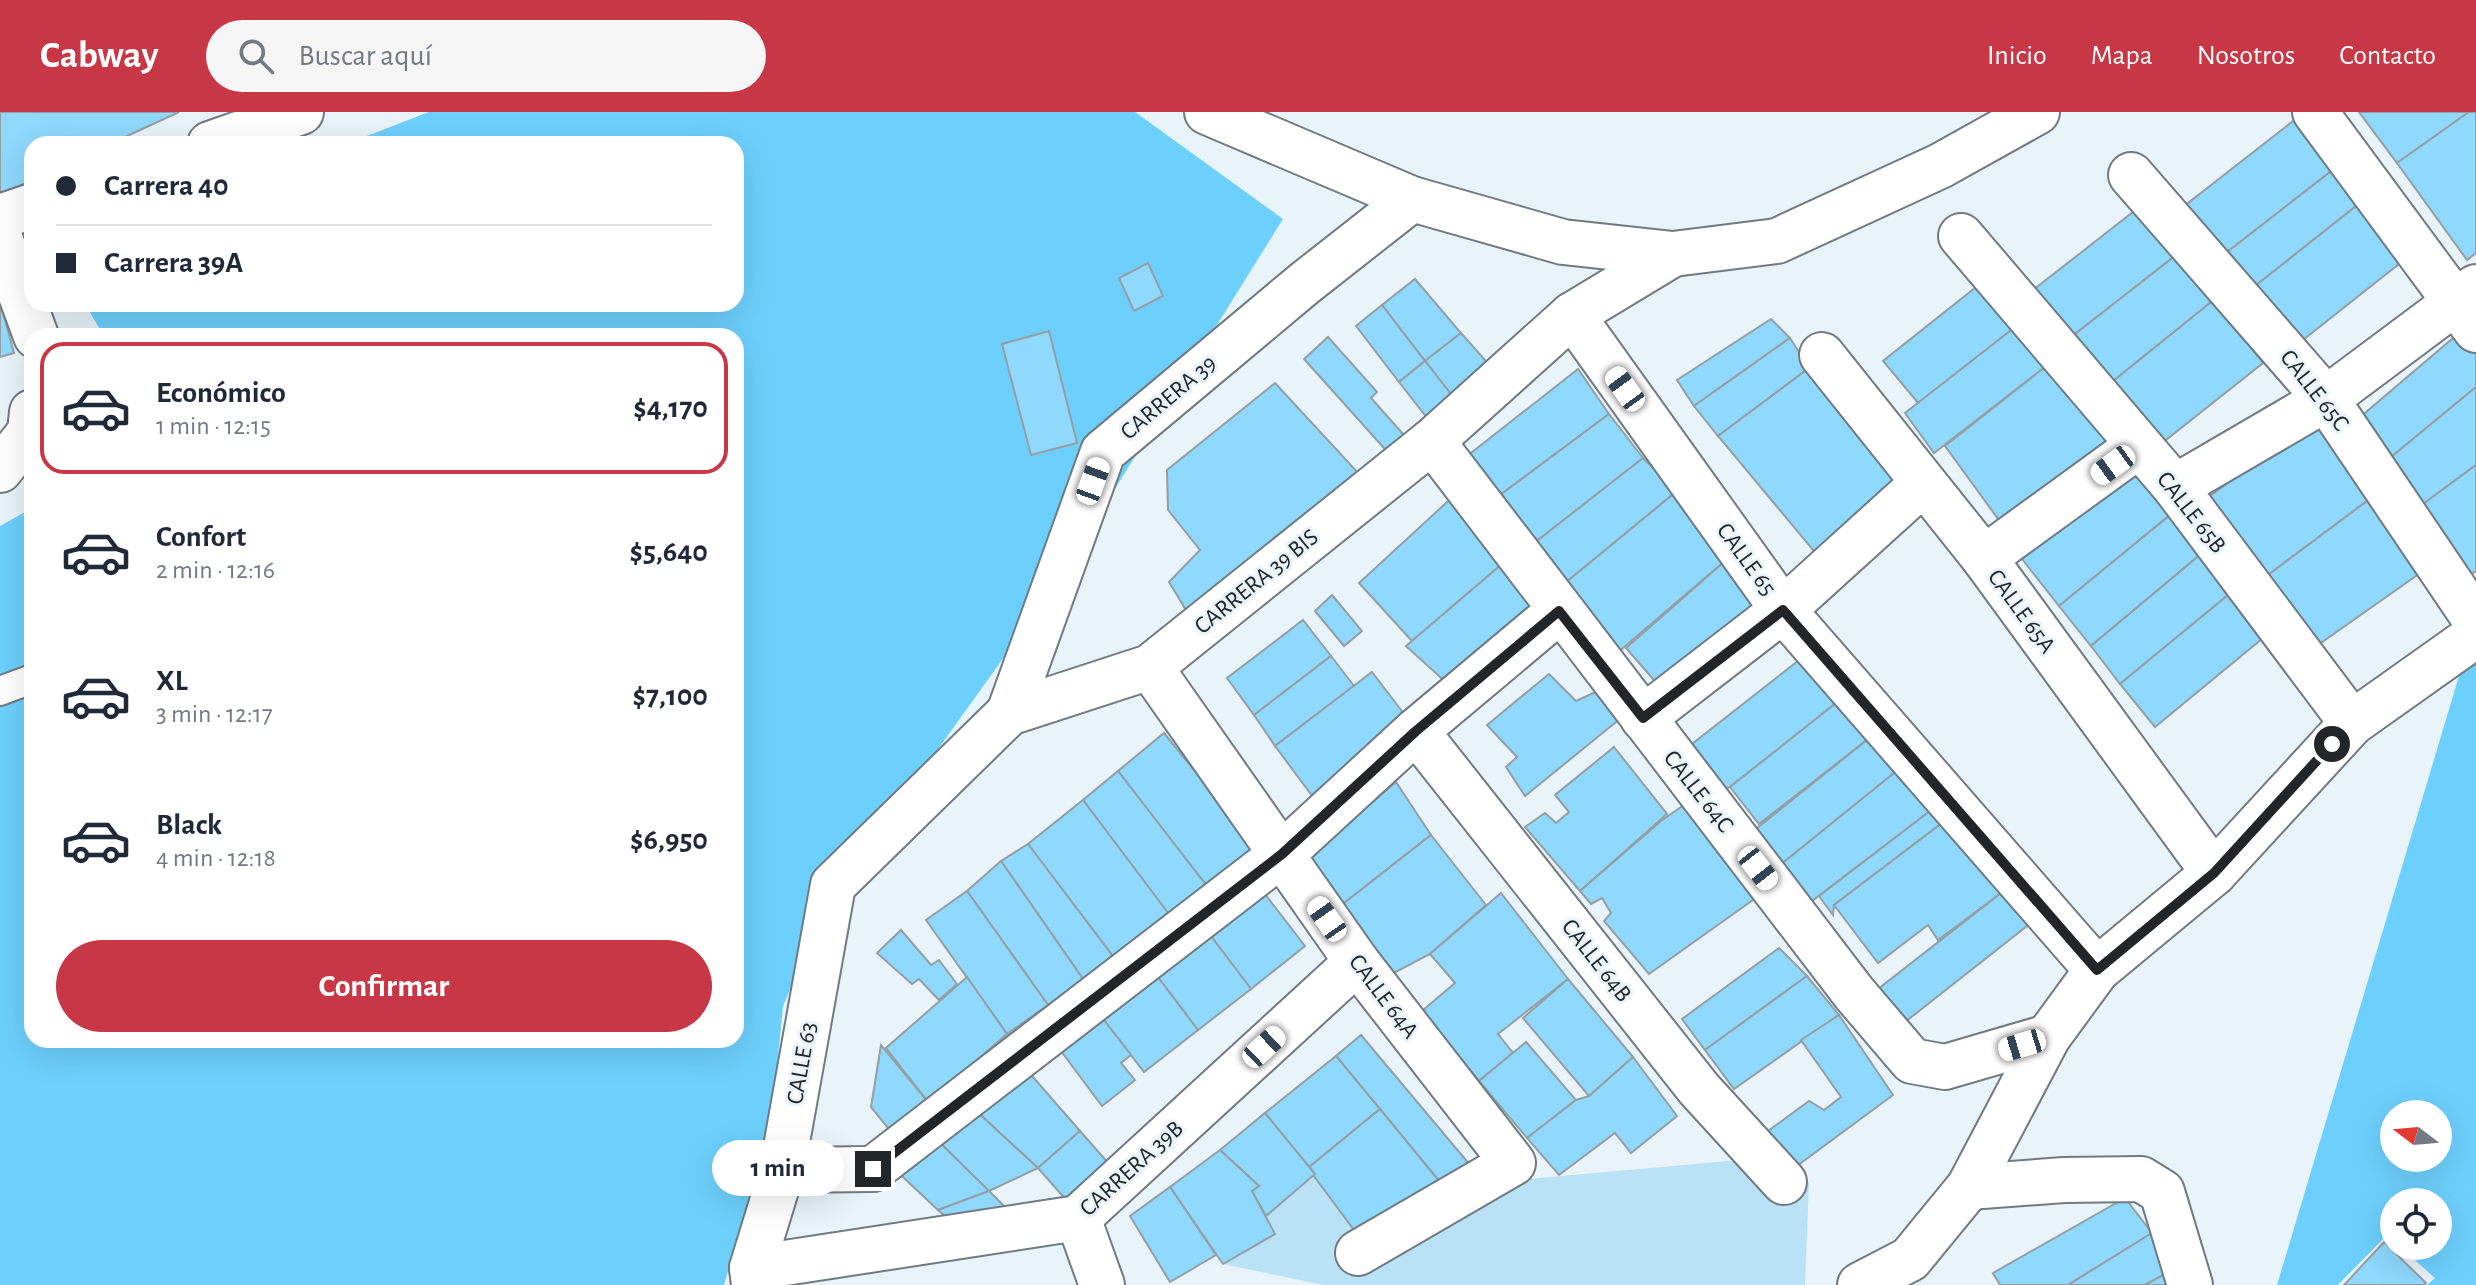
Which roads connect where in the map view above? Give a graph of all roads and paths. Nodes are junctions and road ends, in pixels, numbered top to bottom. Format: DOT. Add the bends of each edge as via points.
graph roads {
  1 [pos="301,112"];
  2 [pos="1207,112"];
  3 [pos="2037,112"];
  4 [pos="2315,112"];
  5 [pos="233,136"];
  6 [pos="2131,175"];
  7 [pos="1412,199"];
  8 [pos="24,209"];
  9 [pos="0,217"];
  10 [pos="1961,236"];
  11 [pos="0,238"];
  12 [pos="1673,254"];
  13 [pos="24,303"];
  14 [pos="2469,307"];
  15 [pos="1572,315"];
  16 [pos="1822,355"];
  17 [pos="2326,399"];
  18 [pos="24,433"];
  19 [pos="1432,441"];
  20 [pos="2138,446"];
  21 [pos="0,470"];
  22 [pos="1922,484"];
  23 [pos="2175,487"];
  24 [pos="1984,558"];
  25 [pos="1783,610"];
  26 [pos="1559,611"];
  27 [pos="2476,621"];
  28 [pos="2476,635"];
  29 [pos="1150,667"];
  30 [pos="24,682"];
  31 [pos="0,691"];
  32 [pos="1009,713"];
  33 [pos="1643,718"];
  34 [pos="2352,723"];
  35 [pos="1416,731"];
  36 [pos="1282,854"];
  37 [pos="2214,873"];
  38 [pos="833,885"];
  39 [pos="1357,962"];
  40 [pos="2097,970"];
  41 [pos="2048,1037"];
  42 [pos="782,1170"];
  43 [pos="1784,1182"];
  44 [pos="1969,1187"];
  45 [pos="1078,1218"];
  46 [pos="1358,1253"];
  47 [pos="1916,1272"];
  48 [pos="753,1276"];
  49 [pos="1102,1285"];
  50 [pos="1860,1285"];
  51 [pos="2190,1285"];
  1 -- 5 [label="street"];
  2 -- 7 [label="street"];
  3 -- 12 [label="street" via="1940,166 1777,241"];
  4 -- 14 [label="street"];
  6 -- 17 [label="street, CALLE 65C"];
  7 -- 12 [label="street" via="1563,242"];
  7 -- 32 [label="street, CARRERA 39" via="1103,452"];
  8 -- 9 [label="street"];
  10 -- 20 [label="street, CALLE 65B"];
  11 -- 13 [label="street"];
  12 -- 15 [label="street, CARRERA 39 BIS"];
  14 -- 17 [label="street"];
  15 -- 19 [label="street, CARRERA 39 BIS"];
  15 -- 25 [label="street, CALLE 65"];
  16 -- 22 [label="street, CALLE 65A"];
  17 -- 23 [label="street"];
  17 -- 27 [label="street, CALLE 65C"];
  18 -- 21 [label="street"];
  19 -- 26 [label="street, CALLE 64C"];
  19 -- 29 [label="street, CARRERA 39 BIS"];
  20 -- 23 [label="street, CALLE 65B"];
  20 -- 24 [label="street"];
  22 -- 24 [label="street, CALLE 65A"];
  22 -- 25 [label="street"];
  23 -- 34 [label="street, CALLE 65B"];
  24 -- 37 [label="street, CALLE 65A"];
  25 -- 33 [label="street"];
  25 -- 40 [label="street, CALLE 65"];
  26 -- 33 [label="street, CALLE 64C"];
  26 -- 35 [label="street"];
  28 -- 34 [label="street"];
  29 -- 32 [label="street, CARRERA 39 BIS"];
  29 -- 36 [label="street, CALLE 64A"];
  30 -- 31 [label="lane"];
  32 -- 38 [label="street, CARRERA 39 BIS"];
  33 -- 41 [label="street, CALLE 64C" via="1912,1061 1945,1067"];
  34 -- 37 [label="street"];
  35 -- 36 [label="street"];
  35 -- 43 [label="street, CALLE 64B" via="1699,1089"];
  36 -- 39 [label="street, CALLE 64A"];
  36 -- 42 [label="street" via="873,1169"];
  37 -- 40 [label="street"];
  38 -- 42 [label="street, CALLE 63"];
  39 -- 45 [label="street, CARRERA 39B"];
  39 -- 46 [label="street, CALLE 64A" via="1513,1163"];
  40 -- 41 [label="street"];
  41 -- 44 [label="street"];
  42 -- 48 [label="street, CALLE 63"];
  44 -- 47 [label="street"];
  44 -- 51 [label="street" via="2141,1179 2162,1192"];
  45 -- 48 [label="street, CARRERA 39B"];
  45 -- 49 [label="street"];
  47 -- 50 [label="street"];
}
